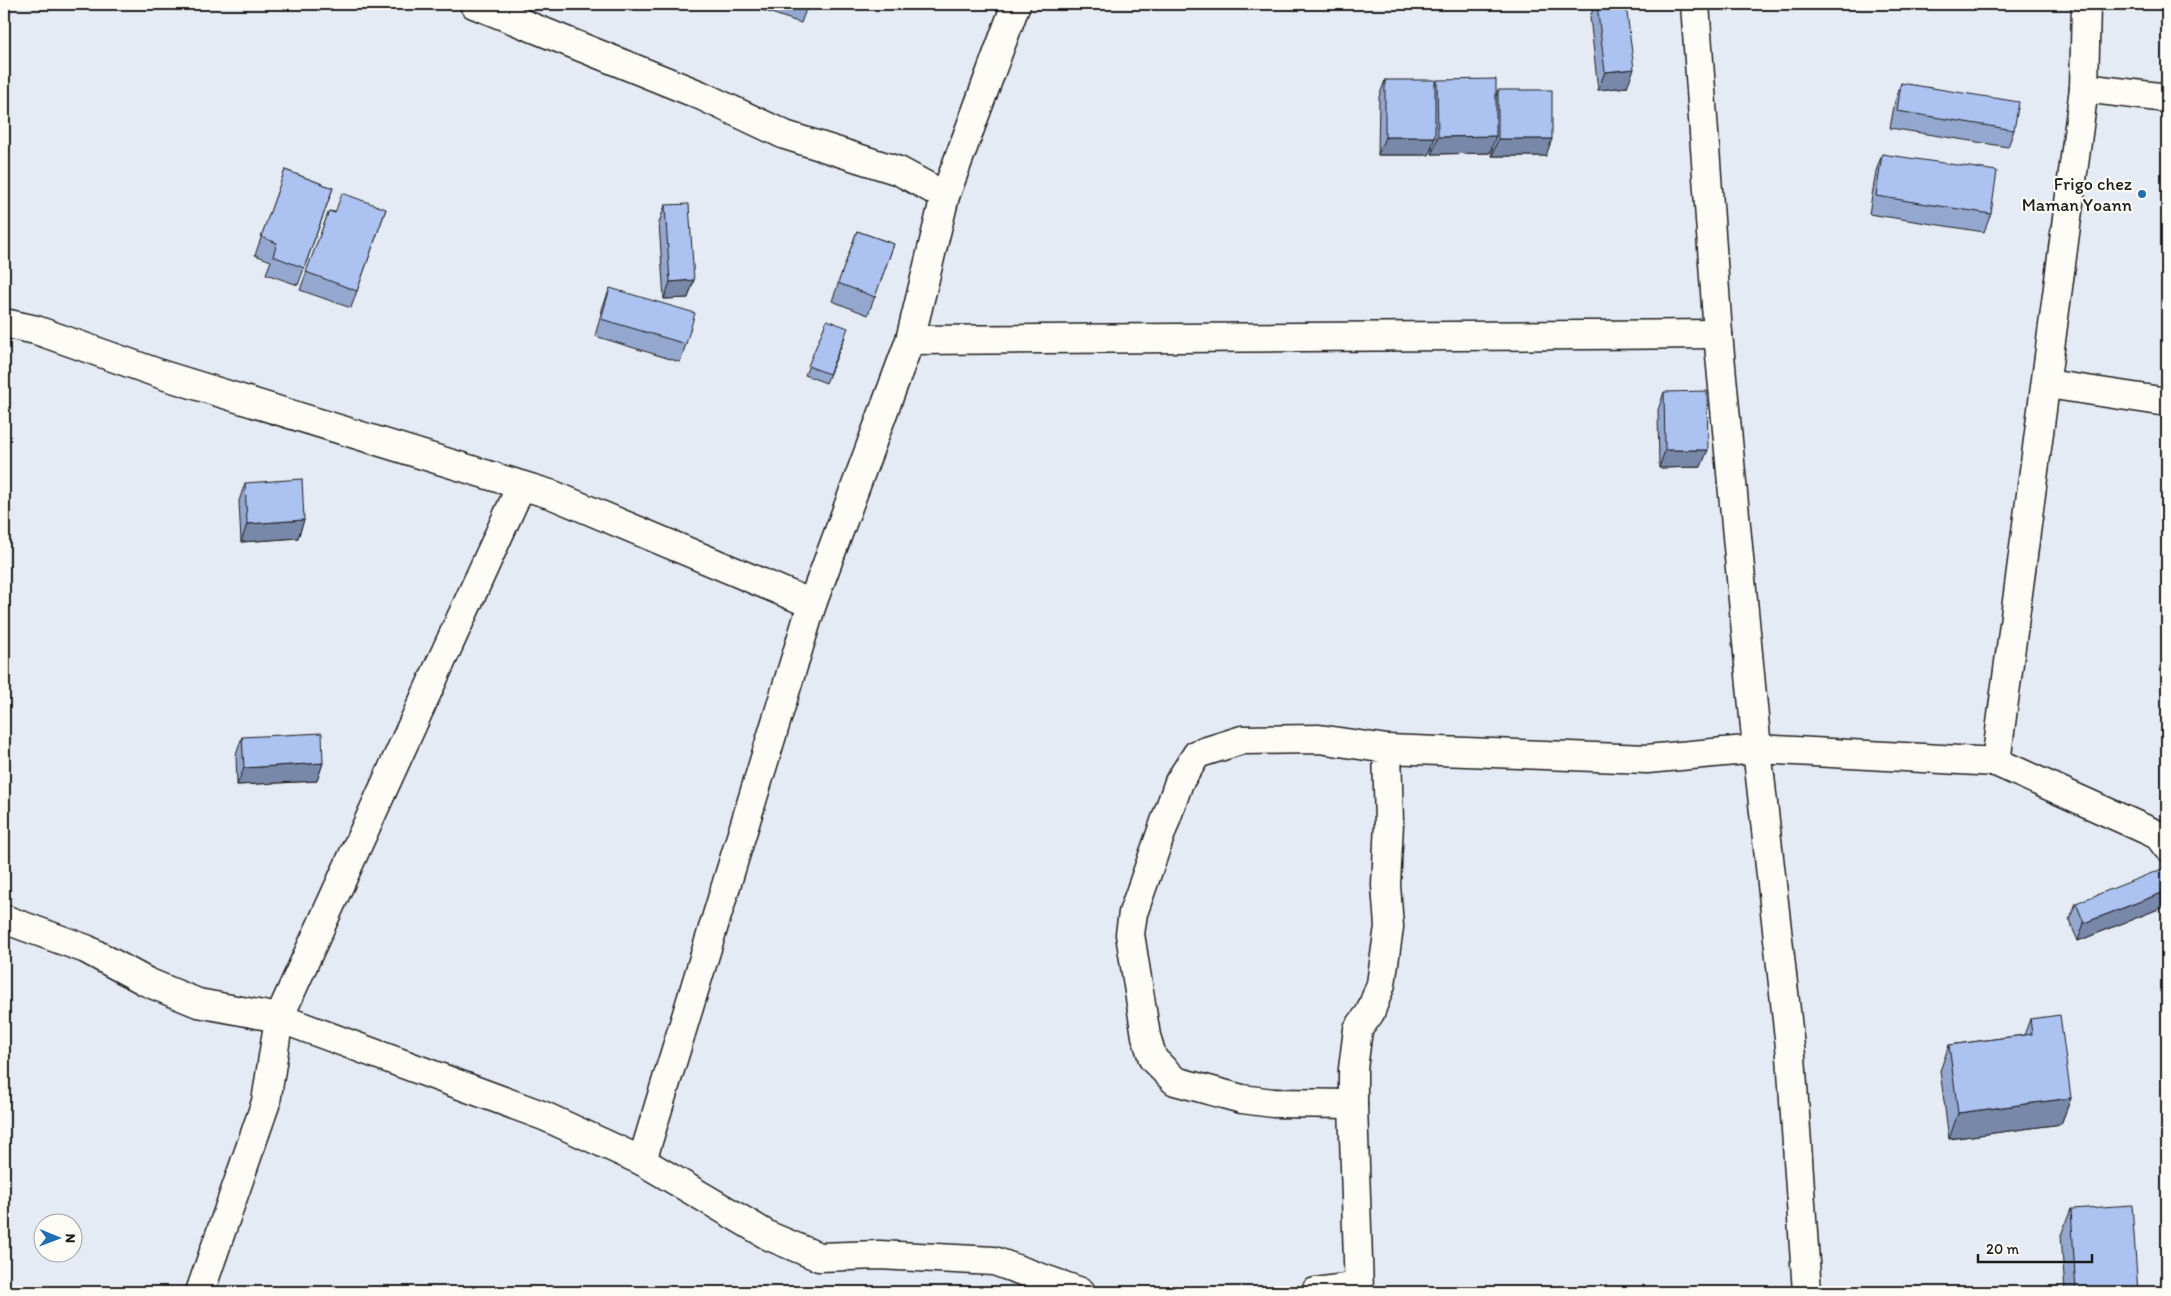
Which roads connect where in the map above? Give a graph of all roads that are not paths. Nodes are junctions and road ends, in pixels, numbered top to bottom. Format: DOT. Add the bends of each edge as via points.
graph roads {
  1 [pos="474,4"];
  2 [pos="1016,4"];
  3 [pos="1696,4"];
  4 [pos="2086,4"];
  5 [pos="2084,88"];
  6 [pos="2167,98"];
  7 [pos="945,196"];
  8 [pos="4,323"];
  9 [pos="1718,334"];
  10 [pos="910,340"];
  11 [pos="2047,384"];
  12 [pos="2167,402"];
  13 [pos="521,486"];
  14 [pos="812,604"];
  15 [pos="1756,748"];
  16 [pos="1387,749"];
  17 [pos="1996,762"];
  18 [pos="2164,839"];
  19 [pos="4,920"];
  20 [pos="279,1018"];
  21 [pos="1352,1104"];
  22 [pos="642,1161"];
  23 [pos="1358,1289"];
  24 [pos="200,1292"];
  25 [pos="1081,1292"];
  26 [pos="1315,1292"];
  27 [pos="1807,1292"];
  1 -- 7 [label="street" via="700,95 785,135 899,171"];
  2 -- 7 [label="street"];
  3 -- 9 [label="street"];
  4 -- 5 [label="street"];
  5 -- 6 [label="street"];
  5 -- 11 [label="street"];
  7 -- 10 [label="street"];
  8 -- 13 [label="street" via="36,330 166,376"];
  9 -- 10 [label="street"];
  9 -- 15 [label="street"];
  10 -- 14 [label="street"];
  11 -- 12 [label="street"];
  11 -- 17 [label="street"];
  13 -- 14 [label="street" via="552,495"];
  13 -- 20 [label="street"];
  14 -- 22 [label="street"];
  15 -- 16 [label="street" via="1647,758"];
  15 -- 17 [label="street"];
  15 -- 27 [label="street" via="1791,1056"];
  16 -- 21 [label="street" via="1389,823 1386,885 1389,927 1381,984 1370,1013 1358,1029"];
  16 -- 21 [label="street" via="1319,739 1242,740 1197,754 1179,782 1133,913 1130,934 1146,1036 1154,1059 1175,1081 1242,1099 1273,1103"];
  17 -- 18 [label="street"];
  19 -- 20 [label="street" via="86,949 147,982 198,1003"];
  20 -- 22 [label="street" via="544,1116"];
  20 -- 24 [label="street" via="266,1102"];
  21 -- 23 [label="street"];
  22 -- 25 [label="street" via="769,1236 819,1257 994,1261"];
  23 -- 26 [label="street"];
}
